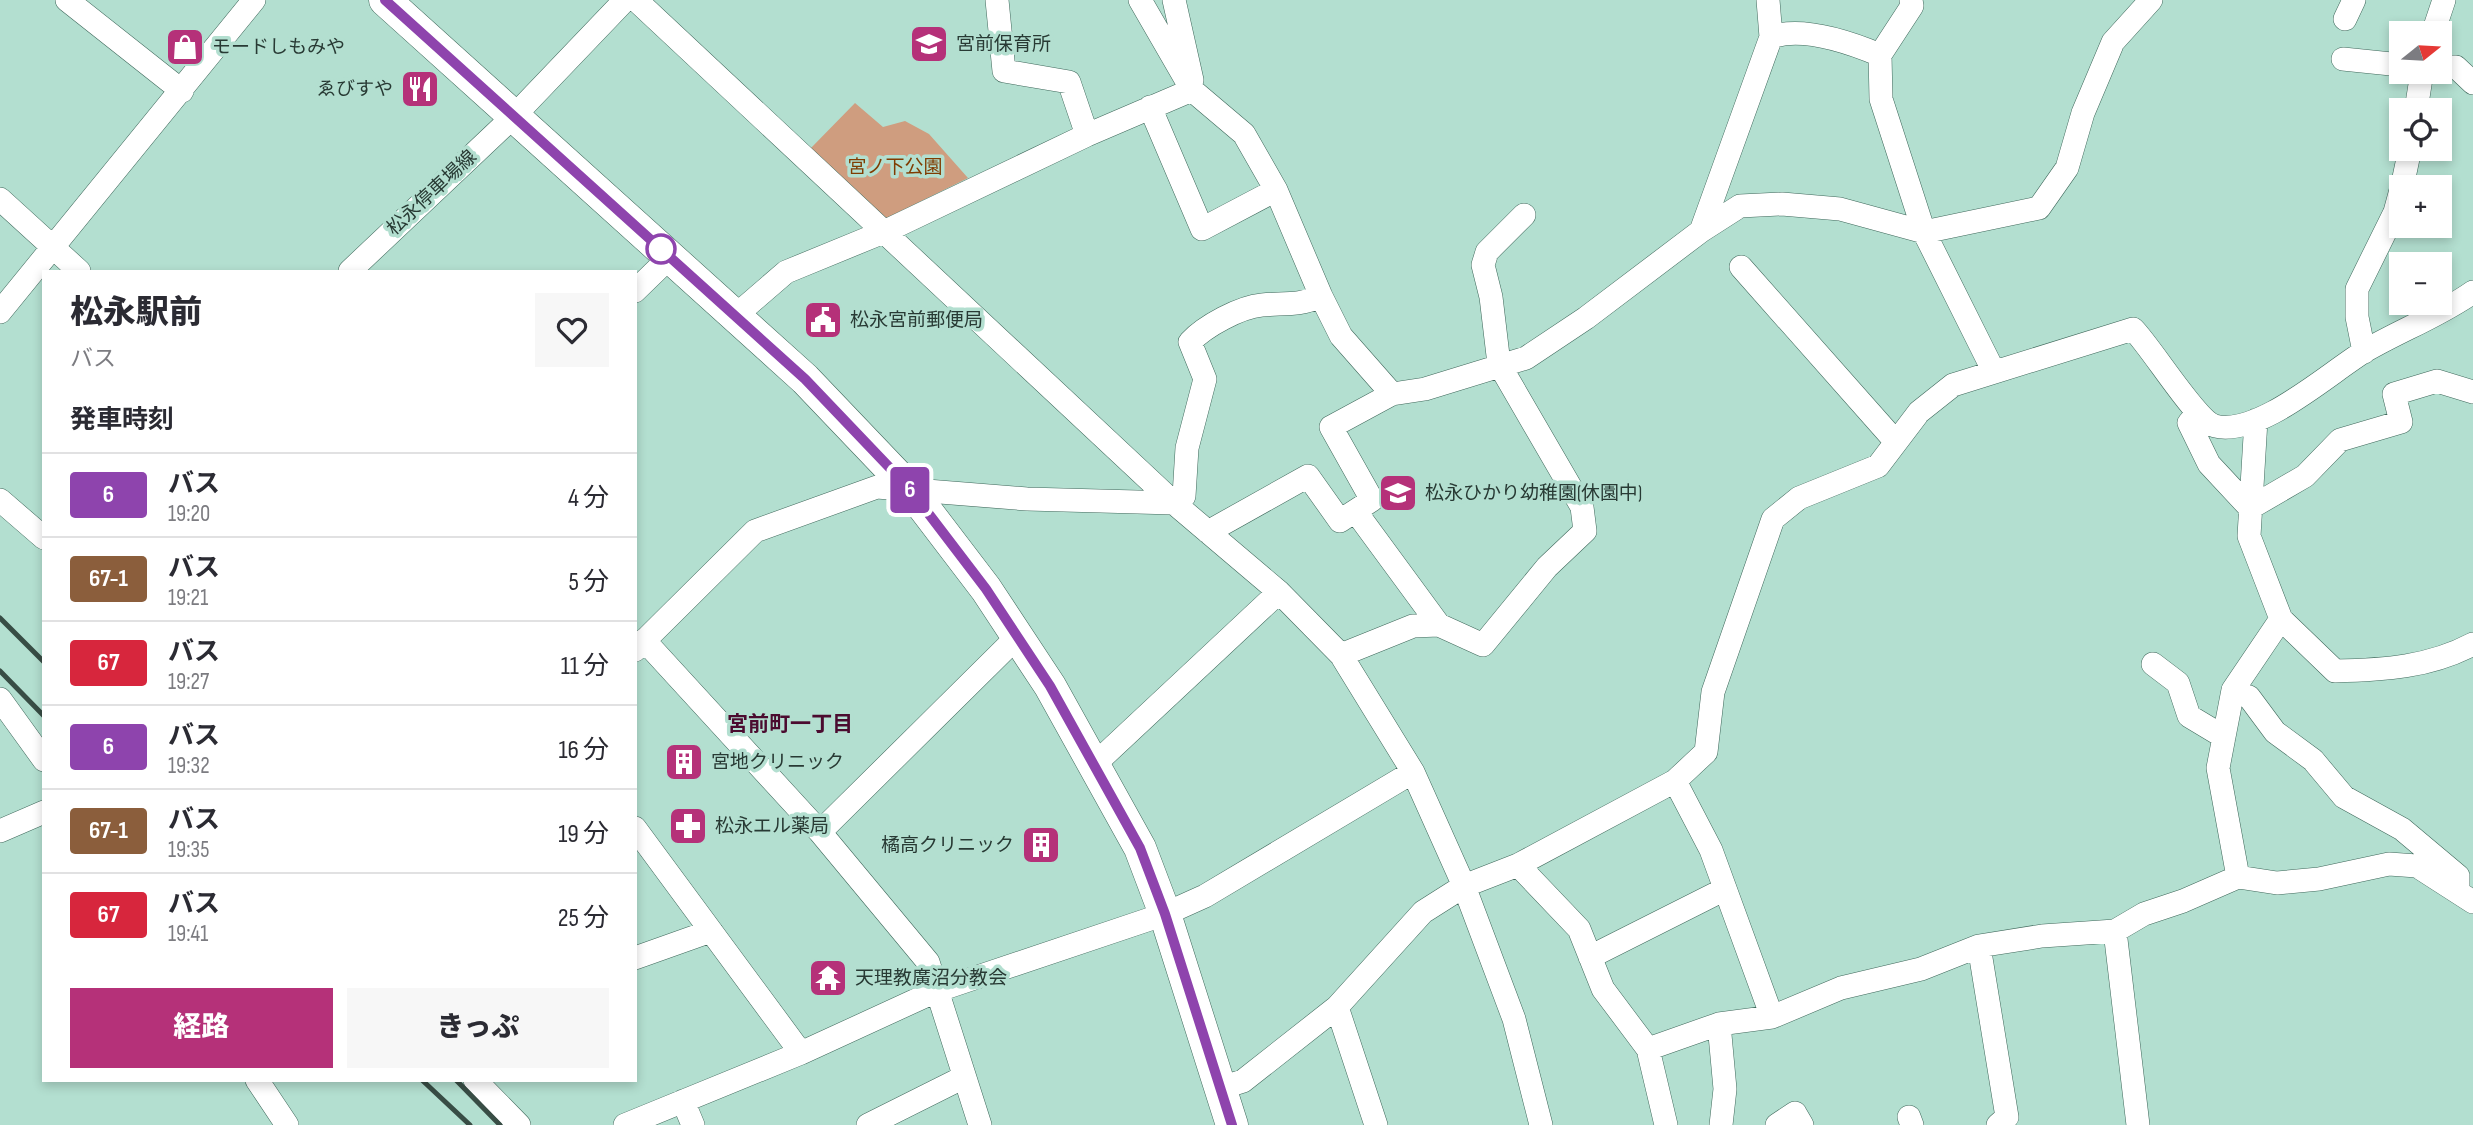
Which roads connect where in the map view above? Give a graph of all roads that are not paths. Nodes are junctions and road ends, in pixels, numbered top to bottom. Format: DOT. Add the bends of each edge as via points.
graph roads {
  1 [pos="67,0"];
  2 [pos="254,0"];
  3 [pos="385,0"];
  4 [pos="625,0"];
  5 [pos="636,0"];
  6 [pos="997,0"];
  7 [pos="1140,0"];
  8 [pos="1174,0"];
  9 [pos="1768,0"];
  10 [pos="1911,0"];
  11 [pos="2151,0"];
  12 [pos="2444,0"];
  13 [pos="2437,21"];
  14 [pos="1771,37"];
  15 [pos="1178,47"];
  16 [pos="1880,55"];
  17 [pos="2343,60"];
  18 [pos="2389,64"];
  19 [pos="2452,67"];
  20 [pos="2473,83"];
  21 [pos="1192,90"];
  22 [pos="182,91"];
  23 [pos="1150,107"];
  24 [pos="515,115"];
  25 [pos="1087,135"];
  26 [pos="1276,190"];
  27 [pos="0,199"];
  28 [pos="1524,215"];
  29 [pos="2389,224"];
  30 [pos="1701,230"];
  31 [pos="886,231"];
  32 [pos="1924,232"];
  33 [pos="55,249"];
  34 [pos="670,257"];
  35 [pos="1741,267"];
  36 [pos="78,270"];
  37 [pos="351,270"];
  38 [pos="637,289"];
  39 [pos="2473,292"];
  40 [pos="1321,296"];
  41 [pos="0,312"];
  42 [pos="735,316"];
  43 [pos="2364,352"];
  44 [pos="1499,365"];
  45 [pos="1994,372"];
  46 [pos="2473,392"];
  47 [pos="1392,394"];
  48 [pos="2197,414"];
  49 [pos="2256,420"];
  50 [pos="1896,442"];
  51 [pos="909,488"];
  52 [pos="0,500"];
  53 [pos="1174,503"];
  54 [pos="2250,508"];
  55 [pos="1356,512"];
  56 [pos="1208,532"];
  57 [pos="42,536"];
  58 [pos="1279,592"];
  59 [pos="2281,619"];
  60 [pos="1439,625"];
  61 [pos="1017,637"];
  62 [pos="2473,643"];
  63 [pos="639,645"];
  64 [pos="1341,655"];
  65 [pos="2153,664"];
  66 [pos="2233,690"];
  67 [pos="0,699"];
  68 [pos="2224,737"];
  69 [pos="42,757"];
  70 [pos="1096,764"];
  71 [pos="1413,772"];
  72 [pos="1675,781"];
  73 [pos="42,812"];
  74 [pos="0,831"];
  75 [pos="637,831"];
  76 [pos="820,832"];
  77 [pos="1518,865"];
  78 [pos="2238,877"];
  79 [pos="1464,886"];
  80 [pos="1725,889"];
  81 [pos="2465,896"];
  82 [pos="1165,914"];
  83 [pos="712,931"];
  84 [pos="2115,931"];
  85 [pos="1979,946"];
  86 [pos="637,957"];
  87 [pos="1590,957"];
  88 [pos="936,991"];
  89 [pos="1337,1007"];
  90 [pos="1772,1017"];
  91 [pos="1719,1024"];
  92 [pos="1648,1049"];
  93 [pos="801,1053"];
  94 [pos="964,1077"];
  95 [pos="258,1082"];
  96 [pos="477,1082"];
  97 [pos="1221,1088"];
  98 [pos="683,1101"];
  99 [pos="287,1125"];
  100 [pos="519,1125"];
  101 [pos="625,1125"];
  102 [pos="693,1125"];
  103 [pos="868,1125"];
  104 [pos="980,1125"];
  105 [pos="1232,1125"];
  106 [pos="1376,1125"];
  107 [pos="1541,1125"];
  108 [pos="1666,1125"];
  109 [pos="1721,1125"];
  110 [pos="1777,1125"];
  111 [pos="1802,1125"];
  112 [pos="1998,1125"];
  113 [pos="2138,1125"];
  1 -- 22 [label="street"];
  2 -- 22 [label="street"];
  3 -- 24 [label="highway"];
  4 -- 24 [label="street, 松永停車場線"];
  5 -- 31 [label="street"];
  6 -- 25 [label="street" via="1004,71 1069,82"];
  7 -- 15 [label="street"];
  8 -- 15 [label="street"];
  9 -- 14 [label="street"];
  10 -- 16 [label="street" via="1912,6"];
  11 -- 32 [label="street" via="2113,42 2083,113 2067,168 2039,208"];
  12 -- 13 [label="street"];
  14 -- 16 [label="street" via="1787,31 1856,44"];
  14 -- 30 [label="street"];
  15 -- 21 [label="street" via="1193,71"];
  16 -- 32 [label="street" via="1881,99"];
  17 -- 18 [label="street"];
  19 -- 20 [label="street"];
  21 -- 23 [label="street"];
  21 -- 26 [label="street" via="1244,134"];
  22 -- 33 [label="street"];
  23 -- 25 [label="street"];
  23 -- 26 [label="street" via="1202,229"];
  24 -- 34 [label="highway"];
  24 -- 37 [label="street, 松永停車場線"];
  25 -- 31 [label="street"];
  26 -- 40 [label="street"];
  27 -- 33 [label="street"];
  28 -- 44 [label="street" via="1487,252 1483,265"];
  29 -- 43 [label="street" via="2357,289"];
  30 -- 32 [label="street" via="1740,206 1782,204 1840,209"];
  30 -- 44 [label="street" via="1527,358"];
  31 -- 42 [label="street" via="786,272"];
  31 -- 53 [label="street"];
  32 -- 45 [label="street"];
  33 -- 36 [label="street"];
  33 -- 41 [label="street"];
  34 -- 38 [label="street"];
  34 -- 42 [label="highway"];
  35 -- 50 [label="street"];
  39 -- 43 [label="street"];
  40 -- 47 [label="street" via="1341,336"];
  40 -- 53 [label="street" via="1304,304 1259,305 1203,328 1190,342 1205,379 1187,448 1184,496"];
  42 -- 51 [label="highway" via="805,379"];
  43 -- 49 [label="street" via="2314,389"];
  44 -- 47 [label="street" via="1425,389"];
  44 -- 60 [label="street" via="1582,507 1585,531 1547,567 1483,645"];
  45 -- 48 [label="street" via="2133,329 2151,347"];
  45 -- 50 [label="street" via="1953,384 1919,412"];
  46 -- 54 [label="street" via="2437,381 2394,394 2401,422 2340,440 2305,476"];
  47 -- 55 [label="street" via="1331,427 1372,500"];
  48 -- 49 [label="street" via="2213,426"];
  48 -- 54 [label="street" via="2189,423 2209,464"];
  49 -- 54 [label="street"];
  50 -- 72 [label="street" via="1878,466 1799,498 1773,519 1713,692 1706,752"];
  51 -- 53 [label="street" via="1027,499"];
  51 -- 61 [label="highway"];
  51 -- 63 [label="street" via="877,487 755,531"];
  52 -- 57 [label="street"];
  53 -- 56 [label="street"];
  54 -- 59 [label="street" via="2249,536"];
  55 -- 56 [label="street" via="1340,521 1308,476"];
  55 -- 60 [label="street"];
  56 -- 58 [label="street"];
  58 -- 64 [label="street"];
  58 -- 70 [label="street"];
  59 -- 62 [label="street" via="2335,671 2382,670 2445,659"];
  59 -- 66 [label="street"];
  60 -- 64 [label="street" via="1413,626"];
  61 -- 70 [label="highway"];
  61 -- 76 [label="street"];
  63 -- 76 [label="street"];
  64 -- 71 [label="street"];
  65 -- 68 [label="street" via="2178,683 2189,716"];
  66 -- 68 [label="street"];
  66 -- 81 [label="street" via="2249,697 2275,732 2313,760 2344,797 2402,829 2458,876"];
  67 -- 69 [label="street"];
  68 -- 78 [label="street" via="2218,768"];
  70 -- 82 [label="highway" via="1140,848"];
  71 -- 79 [label="street"];
  71 -- 82 [label="street" via="1205,896"];
  72 -- 77 [label="street"];
  72 -- 80 [label="street" via="1711,850"];
  73 -- 74 [label="street"];
  75 -- 83 [label="street"];
  76 -- 88 [label="street" via="928,962"];
  77 -- 79 [label="street"];
  77 -- 87 [label="street" via="1579,929"];
  78 -- 81 [label="street" via="2277,883 2389,864 2417,866"];
  78 -- 84 [label="street" via="2144,914"];
  79 -- 89 [label="street" via="1423,912"];
  79 -- 107 [label="street" via="1514,1019"];
  80 -- 87 [label="street"];
  80 -- 90 [label="street"];
  82 -- 88 [label="street"];
  82 -- 97 [label="highway"];
  83 -- 86 [label="street"];
  83 -- 93 [label="street"];
  84 -- 85 [label="street"];
  84 -- 113 [label="street"];
  85 -- 90 [label="street" via="1921,968 1841,988"];
  85 -- 112 [label="street" via="2007,1117"];
  87 -- 92 [label="street" via="1603,989"];
  88 -- 93 [label="street"];
  88 -- 94 [label="street"];
  89 -- 97 [label="street" via="1243,1081"];
  89 -- 106 [label="street"];
  90 -- 91 [label="street"];
  91 -- 92 [label="street"];
  91 -- 109 [label="street" via="1725,1089"];
  92 -- 108 [label="street"];
  93 -- 98 [label="street"];
  94 -- 103 [label="street"];
  94 -- 104 [label="street"];
  95 -- 99 [label="street"];
  96 -- 100 [label="street"];
  97 -- 105 [label="highway"];
  98 -- 101 [label="street"];
  98 -- 102 [label="street"];
  110 -- 111 [label="street" via="1795,1112"];
}
